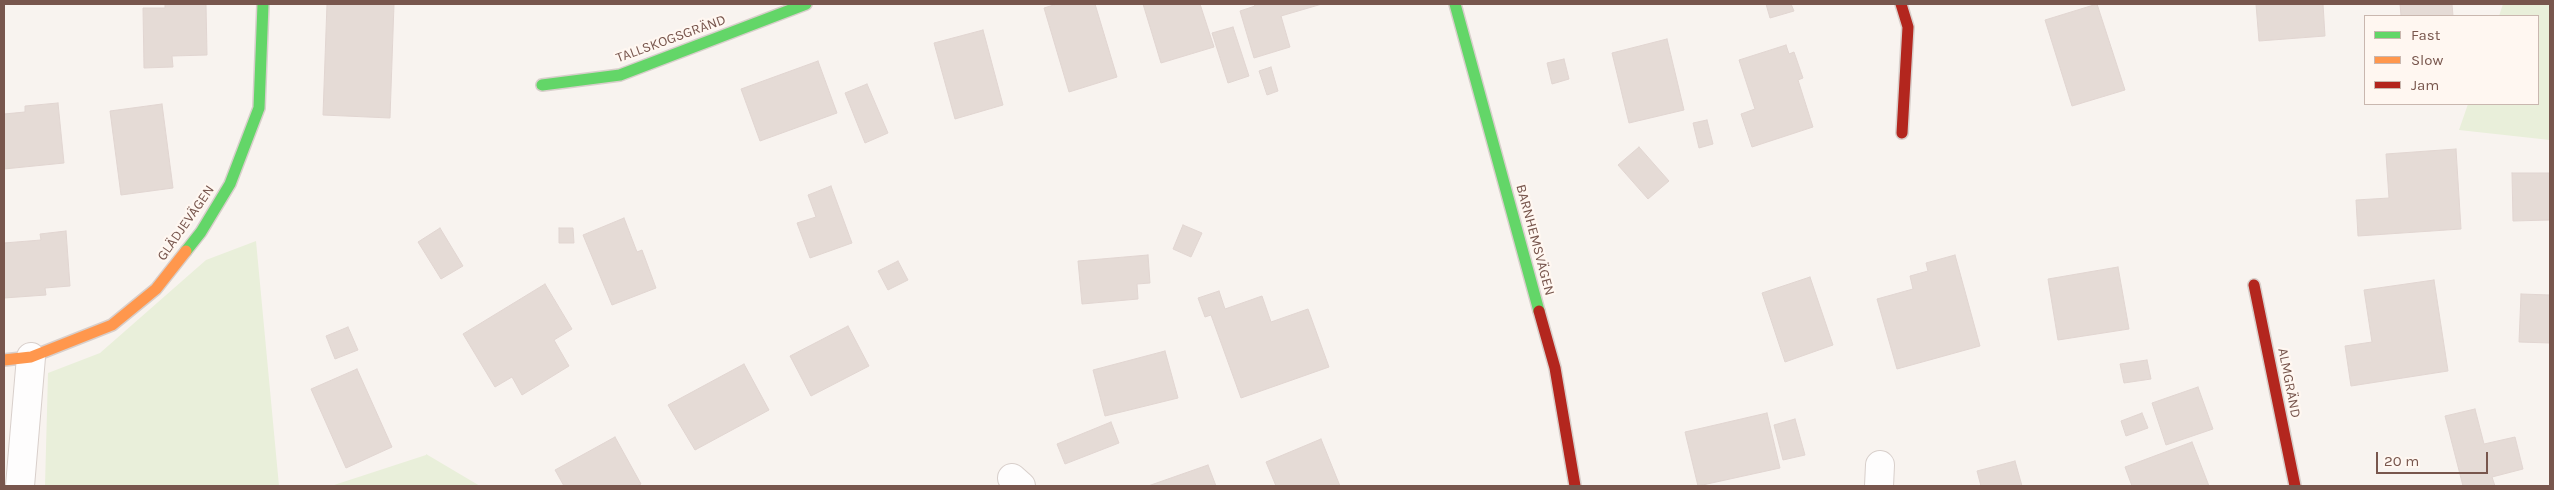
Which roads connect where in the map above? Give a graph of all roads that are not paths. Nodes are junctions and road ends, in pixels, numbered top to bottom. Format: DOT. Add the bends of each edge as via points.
graph roads {
  1 [pos="263,4"];
  2 [pos="806,4"];
  3 [pos="1455,4"];
  4 [pos="1901,4"];
  5 [pos="542,85"];
  6 [pos="1902,133"];
  7 [pos="2254,285"];
  8 [pos="30,357"];
  9 [pos="4,360"];
  10 [pos="20,486"];
  11 [pos="1575,486"];
  12 [pos="2295,486"];
  1 -- 8 [label="street, GLÄDJEVÄGEN" via="259,108 230,184 201,232 156,290 112,325"];
  2 -- 5 [label="street, TALLSKOGSGRÄND" via="620,75"];
  3 -- 11 [label="street, BARNHEMSVÄGEN" via="1555,368"];
  4 -- 6 [label="street" via="1908,27"];
  7 -- 12 [label="street, ALMGRÄND"];
  8 -- 9 [label="street, GLÄDJEVÄGEN"];
  8 -- 10 [label="street"];
}
